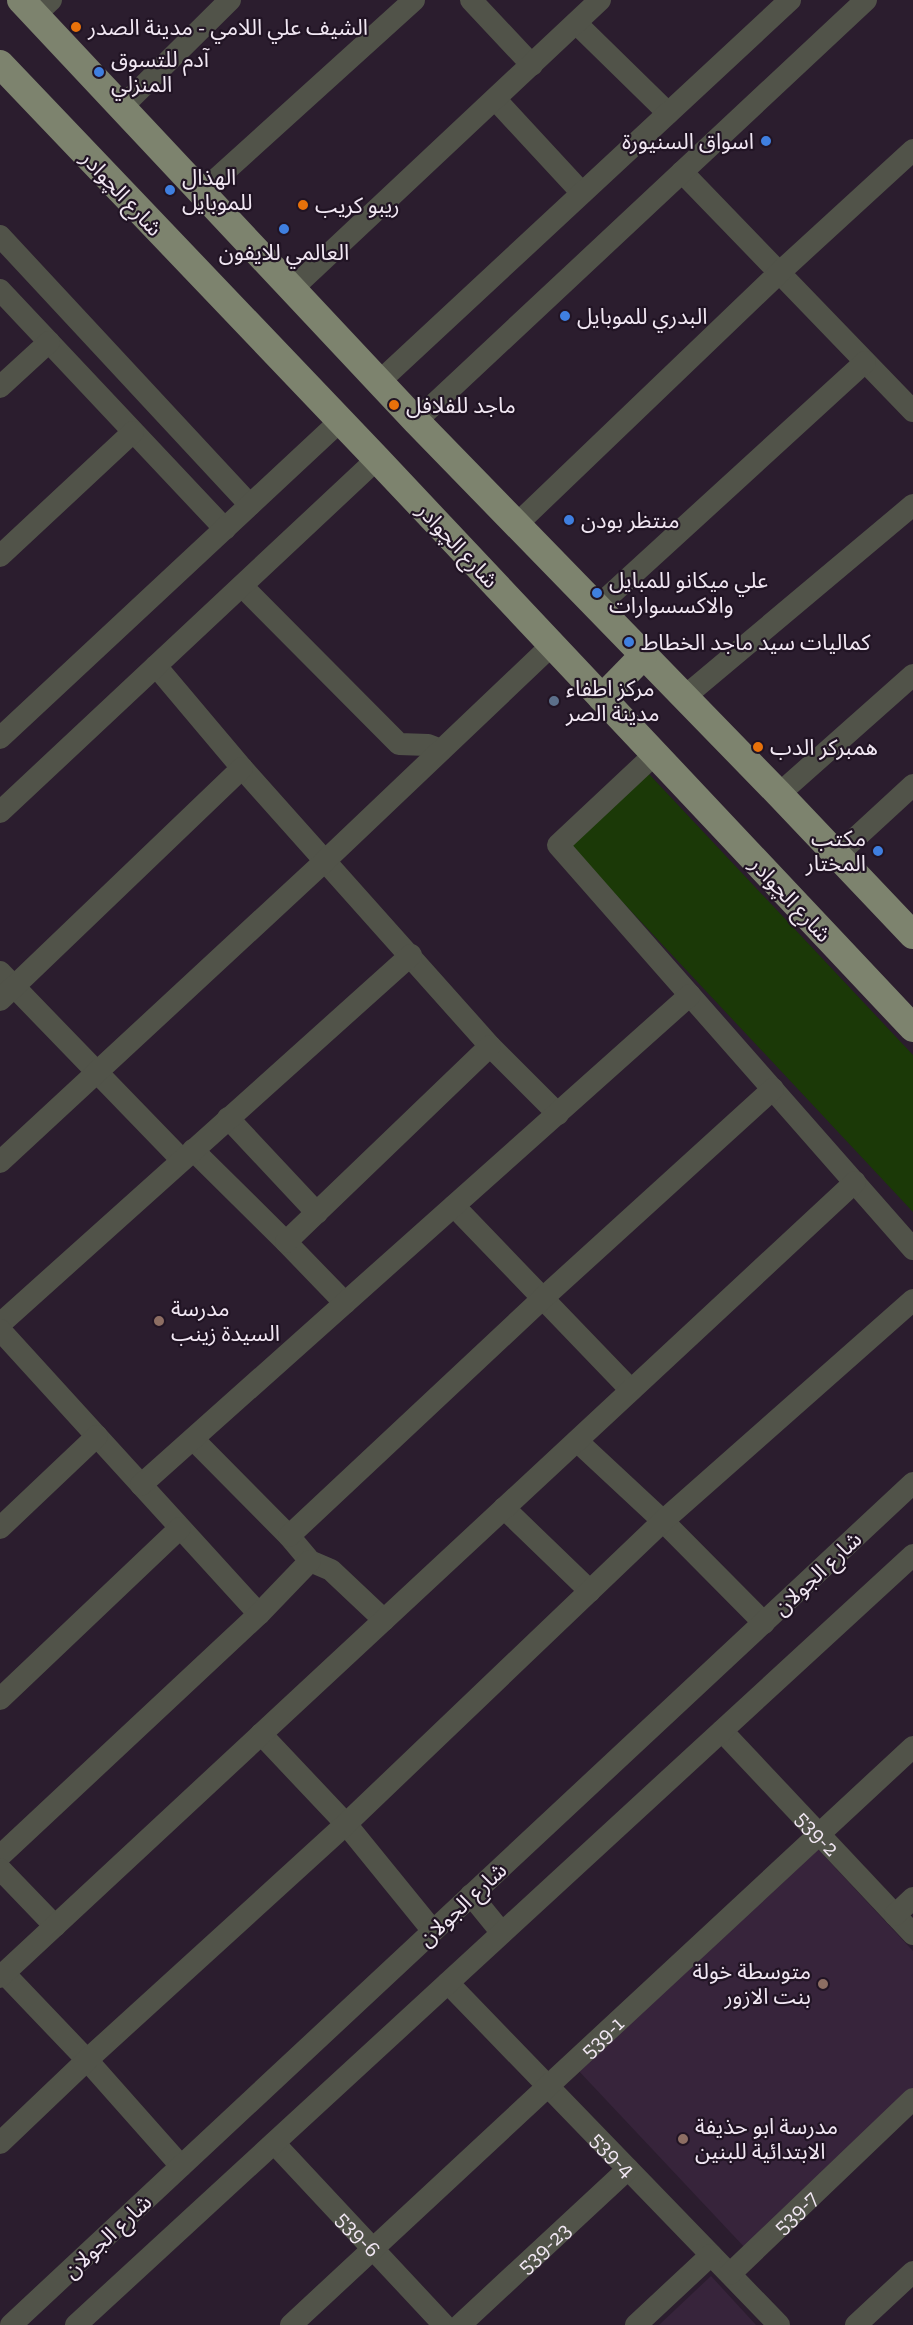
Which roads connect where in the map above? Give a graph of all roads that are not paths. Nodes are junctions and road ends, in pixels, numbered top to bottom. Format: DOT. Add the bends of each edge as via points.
graph roads {
  1 [pos="230,0"];
  2 [pos="414,0"];
  3 [pos="471,0"];
  4 [pos="600,0"];
  5 [pos="790,0"];
  6 [pos="866,0"];
  7 [pos="36,5"];
  8 [pos="576,22"];
  9 [pos="0,64"];
  10 [pos="532,64"];
  11 [pos="495,99"];
  12 [pos="121,108"];
  13 [pos="668,113"];
  14 [pos="913,150"];
  15 [pos="682,172"];
  16 [pos="202,192"];
  17 [pos="582,193"];
  18 [pos="0,236"];
  19 [pos="780,273"];
  20 [pos="292,289"];
  21 [pos="0,290"];
  22 [pos="49,342"];
  23 [pos="865,362"];
  24 [pos="380,382"];
  25 [pos="0,387"];
  26 [pos="913,411"];
  27 [pos="416,421"];
  28 [pos="339,422"];
  29 [pos="133,432"];
  30 [pos="377,459"];
  31 [pos="250,505"];
  32 [pos="913,505"];
  33 [pos="515,525"];
  34 [pos="225,529"];
  35 [pos="0,556"];
  36 [pos="242,586"];
  37 [pos="596,608"];
  38 [pos="552,645"];
  39 [pos="643,656"];
  40 [pos="156,666"];
  41 [pos="913,675"];
  42 [pos="602,698"];
  43 [pos="683,698"];
  44 [pos="0,738"];
  45 [pos="441,750"];
  46 [pos="655,754"];
  47 [pos="242,768"];
  48 [pos="913,785"];
  49 [pos="778,794"];
  50 [pos="0,812"];
  51 [pos="836,856"];
  52 [pos="326,860"];
  53 [pos="913,935"];
  54 [pos="411,955"];
  55 [pos="5,986"];
  56 [pos="690,995"];
  57 [pos="913,1028"];
  58 [pos="490,1046"];
  59 [pos="98,1073"];
  60 [pos="773,1089"];
  61 [pos="558,1114"];
  62 [pos="228,1118"];
  63 [pos="187,1155"];
  64 [pos="0,1162"];
  65 [pos="855,1182"];
  66 [pos="454,1206"];
  67 [pos="317,1213"];
  68 [pos="286,1242"];
  69 [pos="913,1249"];
  70 [pos="542,1299"];
  71 [pos="913,1300"];
  72 [pos="345,1304"];
  73 [pos="0,1324"];
  74 [pos="5,1344"];
  75 [pos="631,1390"];
  76 [pos="97,1436"];
  77 [pos="193,1439"];
  78 [pos="577,1441"];
  79 [pos="913,1483"];
  80 [pos="141,1485"];
  81 [pos="504,1508"];
  82 [pos="663,1521"];
  83 [pos="0,1528"];
  84 [pos="180,1528"];
  85 [pos="289,1536"];
  86 [pos="913,1555"];
  87 [pos="310,1561"];
  88 [pos="590,1591"];
  89 [pos="259,1614"];
  90 [pos="384,1620"];
  91 [pos="764,1623"];
  92 [pos="0,1699"];
  93 [pos="722,1731"];
  94 [pos="261,1734"];
  95 [pos="913,1747"];
  96 [pos="346,1824"];
  97 [pos="819,1834"];
  98 [pos="0,1856"];
  99 [pos="0,1869"];
  100 [pos="471,1895"];
  101 [pos="913,1898"];
  102 [pos="895,1915"];
  103 [pos="55,1926"];
  104 [pos="433,1931"];
  105 [pos="502,1933"];
  106 [pos="913,1934"];
  107 [pos="2,1975"];
  108 [pos="448,1983"];
  109 [pos="87,2060"];
  110 [pos="548,2086"];
  111 [pos="913,2099"];
  112 [pos="0,2143"];
  113 [pos="274,2143"];
  114 [pos="181,2166"];
  115 [pos="628,2169"];
  116 [pos="373,2249"];
  117 [pos="711,2255"];
  118 [pos="913,2272"];
  119 [pos="730,2274"];
  120 [pos="11,2325"];
  121 [pos="76,2325"];
  122 [pos="291,2325"];
  123 [pos="444,2325"];
  124 [pos="460,2325"];
  125 [pos="636,2325"];
  126 [pos="779,2325"];
  127 [pos="856,2325"];
  1 -- 12 [label="street"];
  2 -- 16 [label="street"];
  3 -- 10 [label="street"];
  4 -- 8 [label="street"];
  5 -- 13 [label="street"];
  6 -- 15 [label="street"];
  7 -- 12 [label="main road"];
  8 -- 10 [label="street"];
  8 -- 13 [label="street"];
  9 -- 28 [label="main road, شارع الچوادر"];
  10 -- 11 [label="street"];
  11 -- 17 [label="street"];
  11 -- 20 [label="street"];
  12 -- 16 [label="main road"];
  13 -- 17 [label="street"];
  14 -- 19 [label="street"];
  15 -- 19 [label="street"];
  15 -- 27 [label="street"];
  16 -- 20 [label="main road"];
  17 -- 24 [label="street"];
  18 -- 31 [label="street"];
  19 -- 23 [label="street"];
  19 -- 33 [label="street"];
  20 -- 24 [label="main road"];
  21 -- 22 [label="street"];
  22 -- 25 [label="street"];
  22 -- 29 [label="street"];
  23 -- 26 [label="street"];
  23 -- 37 [label="street"];
  24 -- 27 [label="main road"];
  27 -- 33 [label="main road"];
  28 -- 30 [label="main road, شارع الچوادر"];
  28 -- 31 [label="street"];
  29 -- 34 [label="street"];
  29 -- 35 [label="street"];
  30 -- 36 [label="street"];
  30 -- 38 [label="main road, شارع الچوادر"];
  31 -- 34 [label="street"];
  32 -- 43 [label="street"];
  33 -- 37 [label="main road"];
  34 -- 44 [label="street"];
  36 -- 40 [label="street"];
  36 -- 45 [label="street" via="399,744 429,745"];
  37 -- 39 [label="main road"];
  38 -- 42 [label="main road, شارع الچوادر"];
  38 -- 45 [label="street"];
  39 -- 42 [label="main road"];
  39 -- 43 [label="main road"];
  40 -- 47 [label="street"];
  40 -- 50 [label="street"];
  41 -- 49 [label="street"];
  42 -- 46 [label="main road, شارع الچوادر"];
  43 -- 49 [label="main road"];
  45 -- 52 [label="street"];
  46 -- 56 [label="street" via="558,844"];
  46 -- 57 [label="main road, شارع الچوادر"];
  47 -- 52 [label="street"];
  47 -- 55 [label="street"];
  48 -- 51 [label="street"];
  49 -- 51 [label="main road"];
  51 -- 53 [label="main road"];
  52 -- 54 [label="street"];
  52 -- 59 [label="street"];
  54 -- 58 [label="street"];
  54 -- 62 [label="street"];
  55 -- 59 [label="street"];
  56 -- 60 [label="street"];
  56 -- 61 [label="street"];
  58 -- 61 [label="street"];
  58 -- 67 [label="street"];
  59 -- 63 [label="street"];
  59 -- 64 [label="street"];
  60 -- 65 [label="street"];
  60 -- 70 [label="street"];
  61 -- 66 [label="street"];
  62 -- 63 [label="street"];
  62 -- 67 [label="street"];
  63 -- 68 [label="street"];
  63 -- 73 [label="street"];
  65 -- 69 [label="street"];
  65 -- 75 [label="street"];
  66 -- 70 [label="street"];
  66 -- 72 [label="street"];
  67 -- 68 [label="street"];
  68 -- 72 [label="street"];
  70 -- 75 [label="street"];
  70 -- 85 [label="street"];
  71 -- 82 [label="street"];
  72 -- 77 [label="street"];
  74 -- 76 [label="street"];
  75 -- 78 [label="street"];
  76 -- 80 [label="street"];
  76 -- 83 [label="street"];
  77 -- 80 [label="street"];
  77 -- 85 [label="street"];
  78 -- 81 [label="street"];
  78 -- 82 [label="street"];
  79 -- 91 [label="street, شارع الجولان"];
  80 -- 84 [label="street"];
  81 -- 88 [label="street"];
  81 -- 90 [label="street"];
  82 -- 88 [label="street"];
  82 -- 91 [label="street"];
  84 -- 89 [label="street"];
  84 -- 92 [label="street"];
  85 -- 87 [label="street"];
  86 -- 93 [label="street, شارع الجولان"];
  87 -- 89 [label="street"];
  87 -- 90 [label="street" via="331,1570"];
  88 -- 96 [label="street"];
  89 -- 98 [label="street"];
  90 -- 94 [label="street"];
  91 -- 100 [label="street, شارع الجولان"];
  93 -- 97 [label="street, 539-2"];
  93 -- 105 [label="street, شارع الجولان"];
  94 -- 96 [label="street"];
  94 -- 103 [label="street"];
  95 -- 97 [label="street, 539-1"];
  96 -- 104 [label="street"];
  96 -- 109 [label="street"];
  97 -- 102 [label="street, 539-2"];
  97 -- 110 [label="street, 539-1"];
  99 -- 103 [label="street"];
  100 -- 104 [label="street, شارع الجولان"];
  100 -- 105 [label="street"];
  101 -- 102 [label="street"];
  102 -- 106 [label="street, 539-2"];
  103 -- 107 [label="street"];
  104 -- 114 [label="street, شارع الجولان"];
  105 -- 108 [label="street, شارع الجولان"];
  107 -- 109 [label="street"];
  108 -- 110 [label="street, 539-4"];
  108 -- 113 [label="street, شارع الجولان"];
  109 -- 112 [label="street"];
  109 -- 114 [label="street"];
  110 -- 115 [label="street, 539-4"];
  110 -- 116 [label="street, 539-1"];
  111 -- 119 [label="street, 539-7"];
  113 -- 116 [label="street, 539-6"];
  113 -- 121 [label="street, شارع الجولان"];
  114 -- 120 [label="street, شارع الجولان"];
  115 -- 117 [label="street, 539-4"];
  115 -- 124 [label="street, 539-23"];
  116 -- 122 [label="street, 539-1"];
  116 -- 123 [label="street, 539-6"];
  117 -- 119 [label="street, 539-4"];
  117 -- 125 [label="street"];
  118 -- 127 [label="street"];
  119 -- 126 [label="street, 539-4"];
}
